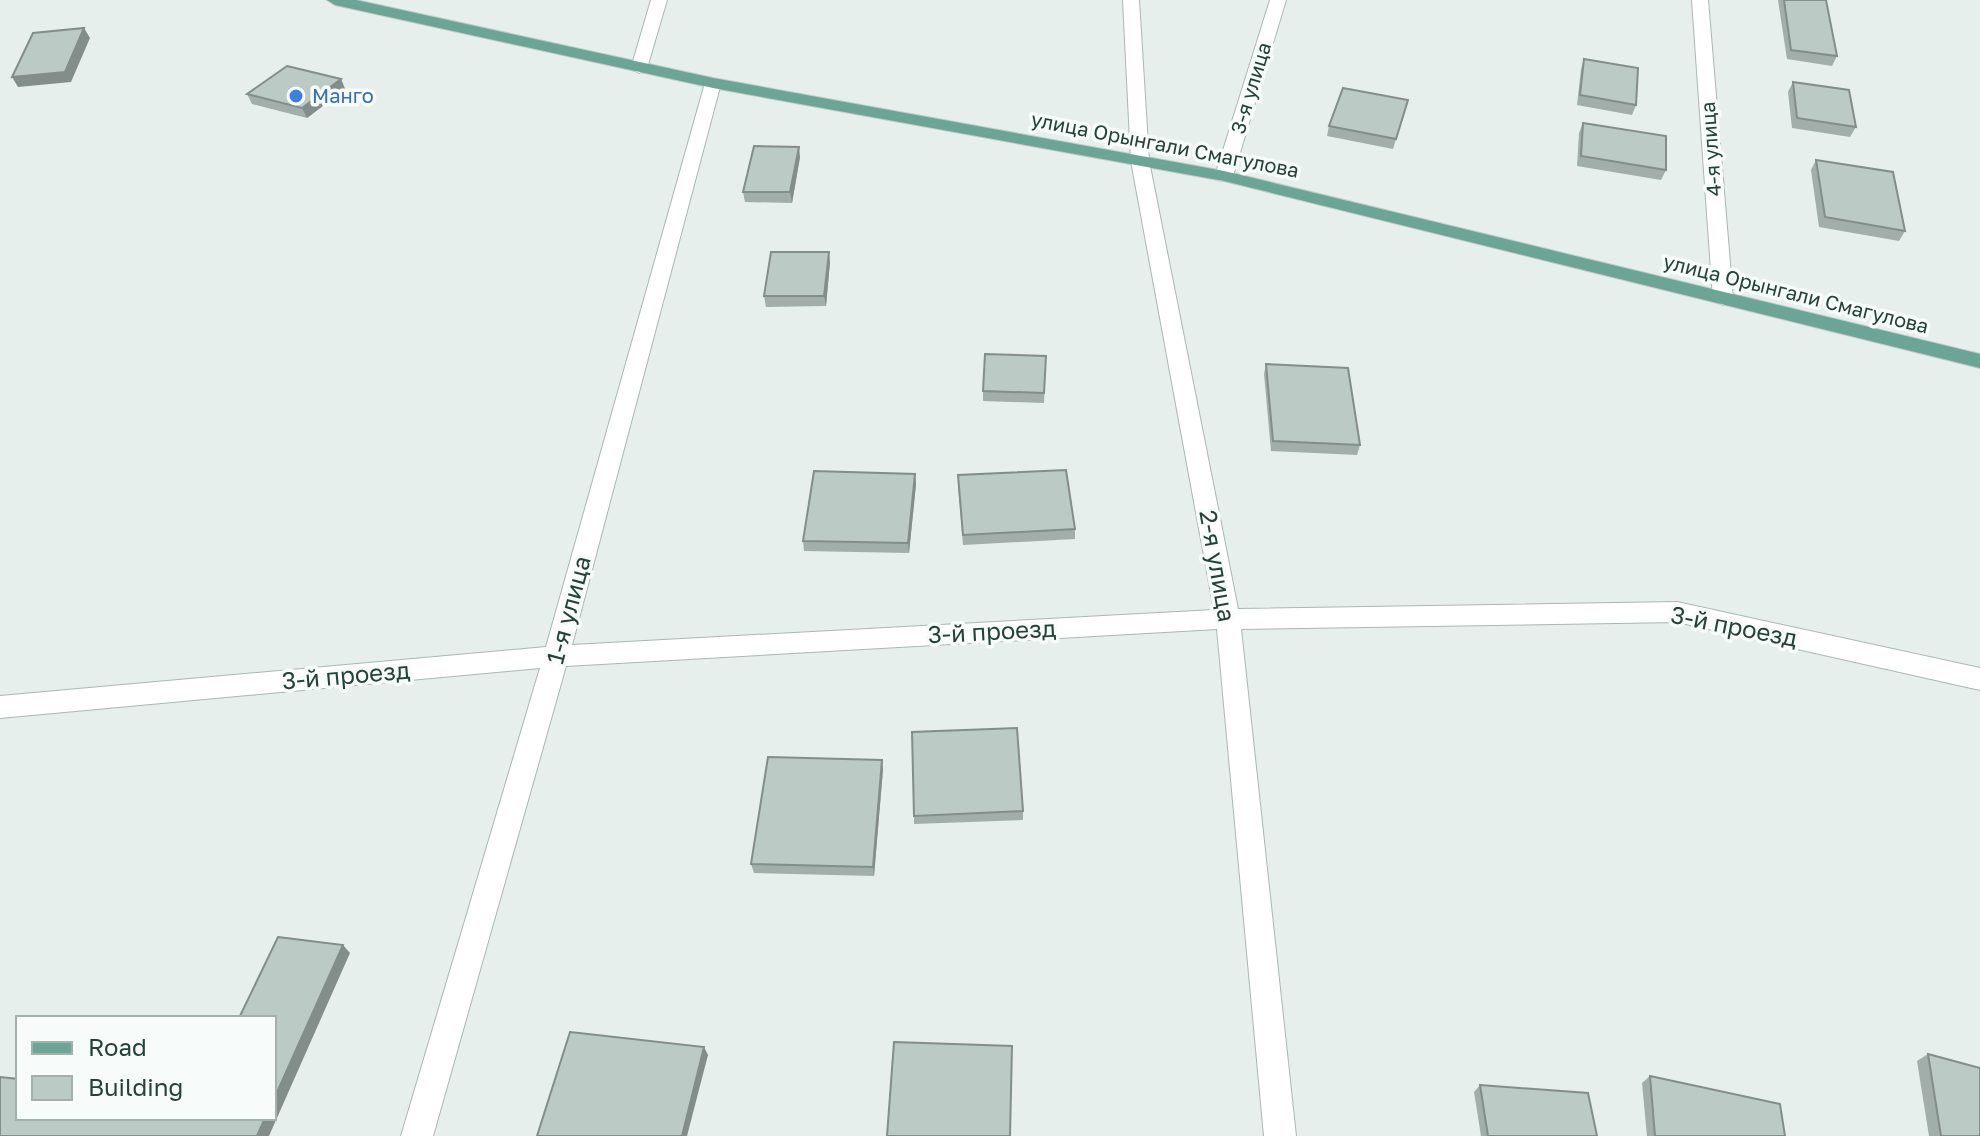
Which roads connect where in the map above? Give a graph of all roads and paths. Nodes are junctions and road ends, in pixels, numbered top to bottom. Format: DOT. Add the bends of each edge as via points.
graph roads {
  1 [pos="335,0"];
  2 [pos="659,0"];
  3 [pos="1131,0"];
  4 [pos="1278,0"];
  5 [pos="1700,0"];
  6 [pos="639,68"];
  7 [pos="713,83"];
  8 [pos="1140,161"];
  9 [pos="1224,176"];
  10 [pos="1723,299"];
  11 [pos="1980,361"];
  12 [pos="1228,619"];
  13 [pos="556,656"];
  14 [pos="1980,679"];
  15 [pos="0,707"];
  16 [pos="417,1136"];
  17 [pos="1280,1136"];
  1 -- 6 [label="main road, улица Орынгали Смагулова"];
  2 -- 6 [label="street"];
  3 -- 8 [label="street, 2-я улица"];
  4 -- 9 [label="street, 3-я улица"];
  5 -- 10 [label="street, 4-я улица"];
  6 -- 7 [label="main road, улица Орынгали Смагулова"];
  7 -- 8 [label="main road, улица Орынгали Смагулова"];
  7 -- 13 [label="street, 1-я улица"];
  8 -- 9 [label="main road, улица Орынгали Смагулова"];
  8 -- 12 [label="street, 2-я улица"];
  9 -- 10 [label="main road, улица Орынгали Смагулова"];
  10 -- 11 [label="main road, улица Орынгали Смагулова"];
  12 -- 13 [label="street, 3-й проезд"];
  12 -- 14 [label="street, 3-й проезд" via="1677,612"];
  12 -- 17 [label="street, 2-я улица"];
  13 -- 15 [label="street, 3-й проезд"];
  13 -- 16 [label="street, 1-я улица"];
}
